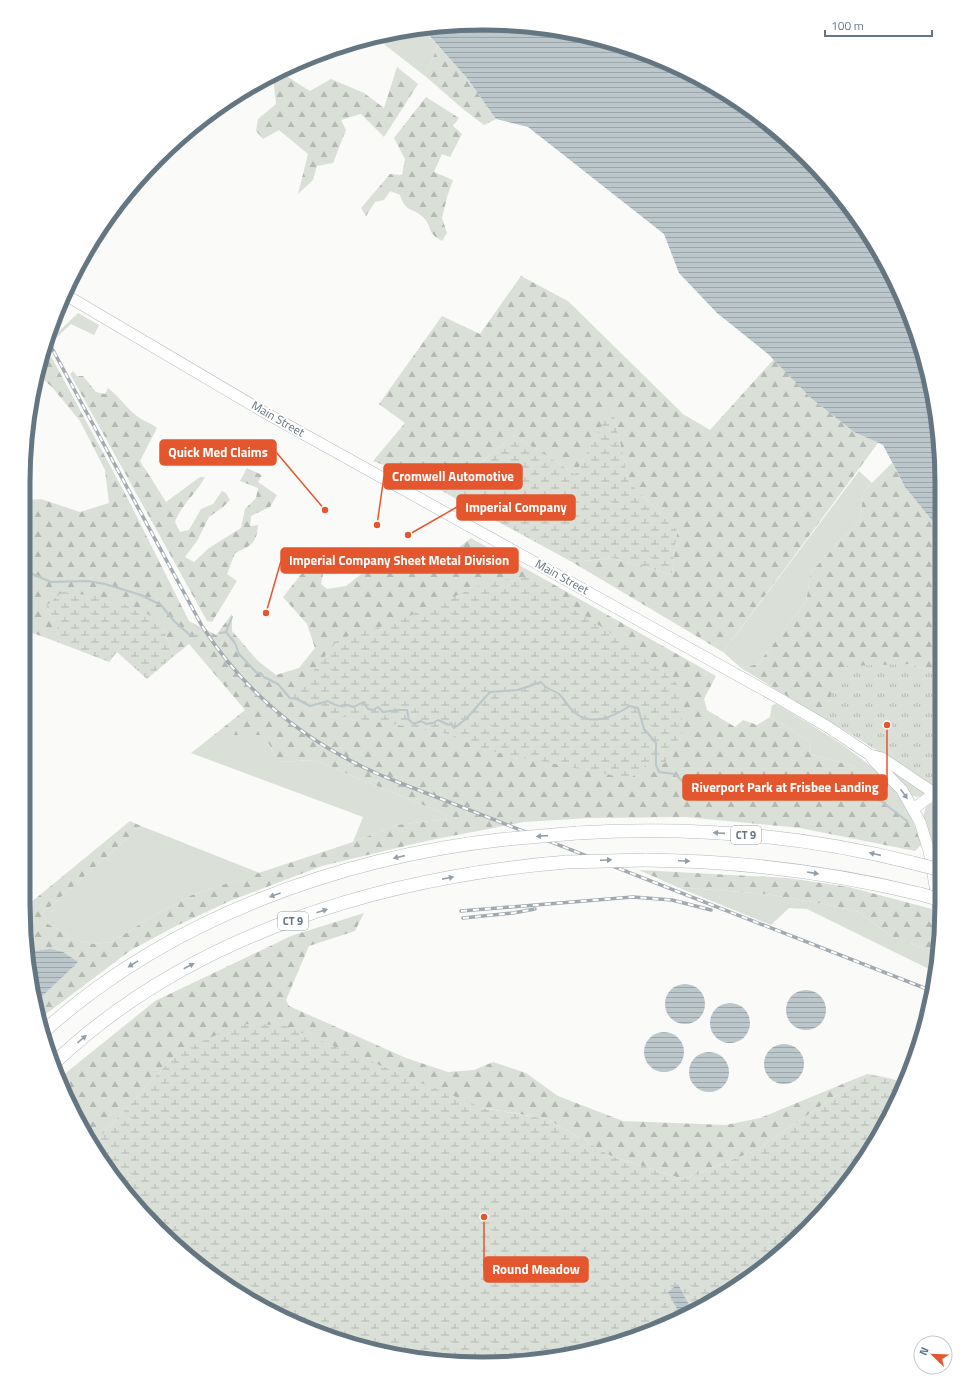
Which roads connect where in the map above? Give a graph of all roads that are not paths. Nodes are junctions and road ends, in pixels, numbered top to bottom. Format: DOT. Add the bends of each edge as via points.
graph roads {
  1 [pos="70,297"];
  2 [pos="870,755"];
  3 [pos="935,794"];
  4 [pos="935,796"];
  5 [pos="913,809"];
  6 [pos="935,868"];
  7 [pos="935,887"];
  8 [pos="935,898"];
  9 [pos="47,1029"];
  10 [pos="58,1060"];
  1 -- 2 [label="main road, Main Street" via="270,415 775,696"];
  2 -- 3 [label="main road, Main Street" via="882,758"];
  2 -- 5 [label="main road, Main Street, one-way" via="897,785"];
  4 -- 5 [label="main road"];
  5 -- 7 [label="main road, Main Street" via="928,847"];
  6 -- 9 [label="highway, CT 9, one-way, bridge" via="845,847 751,835 671,830 577,833 507,839 433,850 369,865 302,885 235,911 186,934 131,965"];
  10 -- 8 [label="highway, CT 9, one-way, bridge" via="103,1022 155,986 207,957 266,931 349,902 405,887 490,871 567,862 645,860 724,863 852,880"];
}
